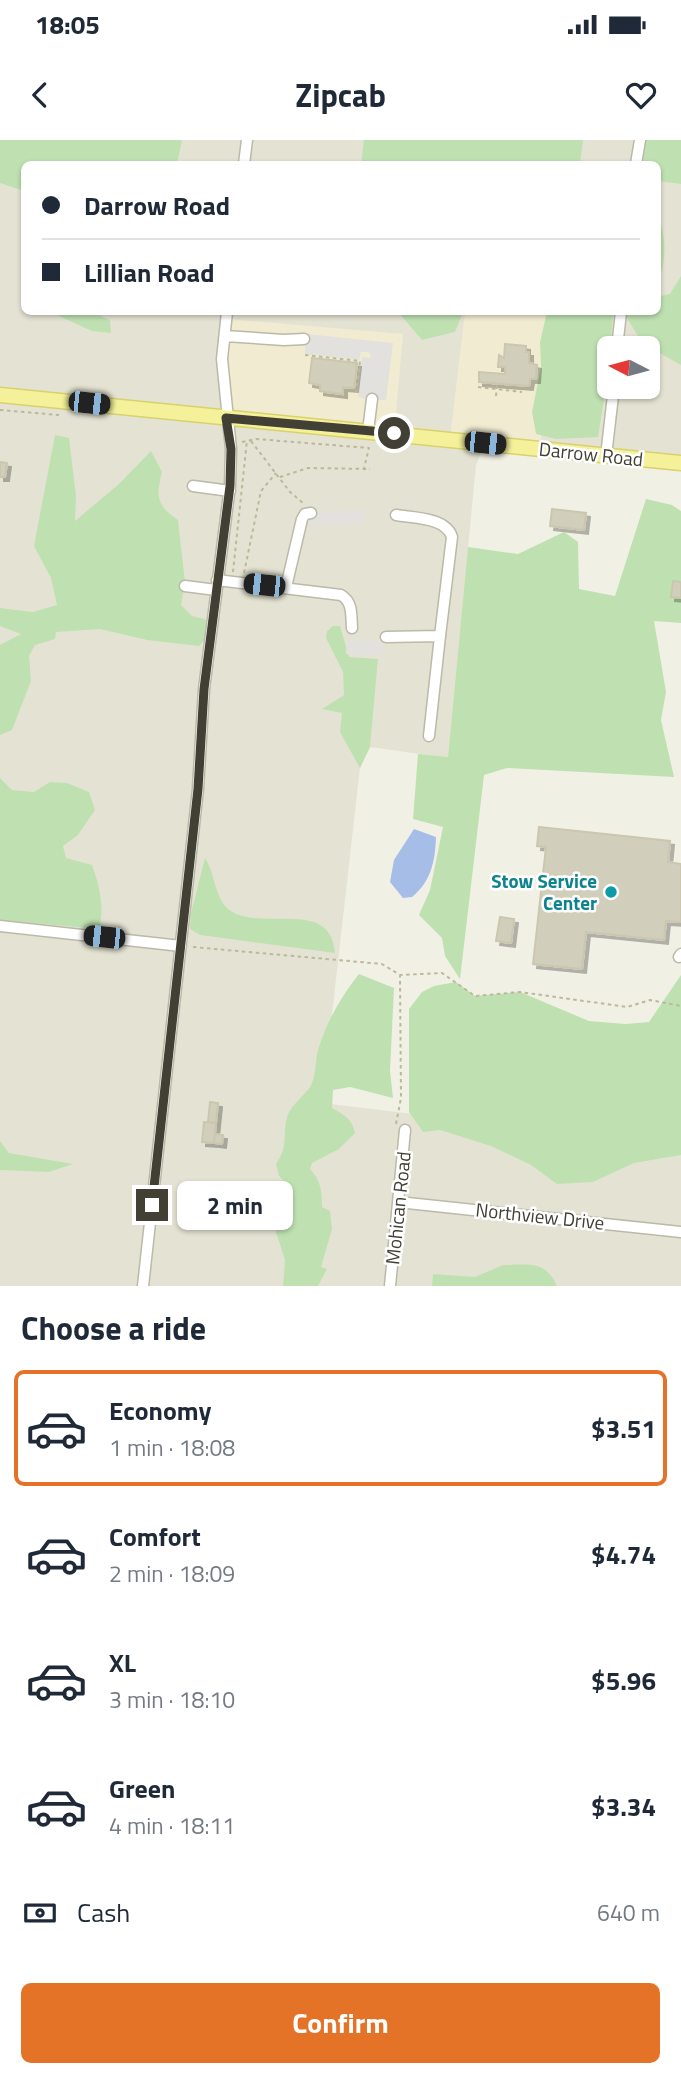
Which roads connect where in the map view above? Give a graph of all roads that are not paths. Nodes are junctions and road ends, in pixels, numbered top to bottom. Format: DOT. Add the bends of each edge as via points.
graph roads {
  1 [pos="247,140"];
  2 [pos="640,140"];
  3 [pos="244,161"];
  4 [pos="636,161"];
  5 [pos="227,315"];
  6 [pos="621,315"];
  7 [pos="225,335"];
  8 [pos="618,336"];
  9 [pos="304,339"];
  10 [pos="0,395"];
  11 [pos="372,399"];
  12 [pos="613,399"];
  13 [pos="226,418"];
  14 [pos="368,431"];
  15 [pos="606,456"];
  16 [pos="681,463"];
  17 [pos="193,486"];
  18 [pos="230,491"];
  19 [pos="308,514"];
  20 [pos="396,515"];
  21 [pos="217,585"];
  22 [pos="186,586"];
  23 [pos="286,587"];
  24 [pos="352,628"];
  25 [pos="440,636"];
  26 [pos="386,637"];
  27 [pos="429,736"];
  28 [pos="0,926"];
  29 [pos="181,946"];
  30 [pos="405,1130"];
  31 [pos="398,1202"];
  32 [pos="681,1231"];
  33 [pos="143,1286"];
  34 [pos="390,1286"];
  1 -- 3 [label="street"];
  2 -- 4 [label="street"];
  5 -- 7 [label="street"];
  6 -- 8 [label="street"];
  7 -- 9 [label="street"];
  7 -- 13 [label="street"];
  10 -- 13 [label="main road, Darrow Road"];
  11 -- 14 [label="street"];
  12 -- 15 [label="street"];
  13 -- 14 [label="main road, Darrow Road"];
  13 -- 18 [label="street"];
  14 -- 15 [label="main road, Darrow Road"];
  15 -- 16 [label="main road, Darrow Road"];
  17 -- 18 [label="street"];
  18 -- 21 [label="street"];
  19 -- 23 [label="street"];
  20 -- 25 [label="street" via="435,522 450,531"];
  21 -- 22 [label="street"];
  21 -- 23 [label="street" via="237,582"];
  21 -- 29 [label="street"];
  23 -- 24 [label="street" via="341,595 351,607"];
  25 -- 26 [label="street"];
  25 -- 27 [label="street"];
  28 -- 29 [label="street"];
  29 -- 33 [label="street"];
  30 -- 31 [label="street, Mohican Road"];
  31 -- 32 [label="street, Northview Drive"];
  31 -- 34 [label="street, Mohican Road"];
}
